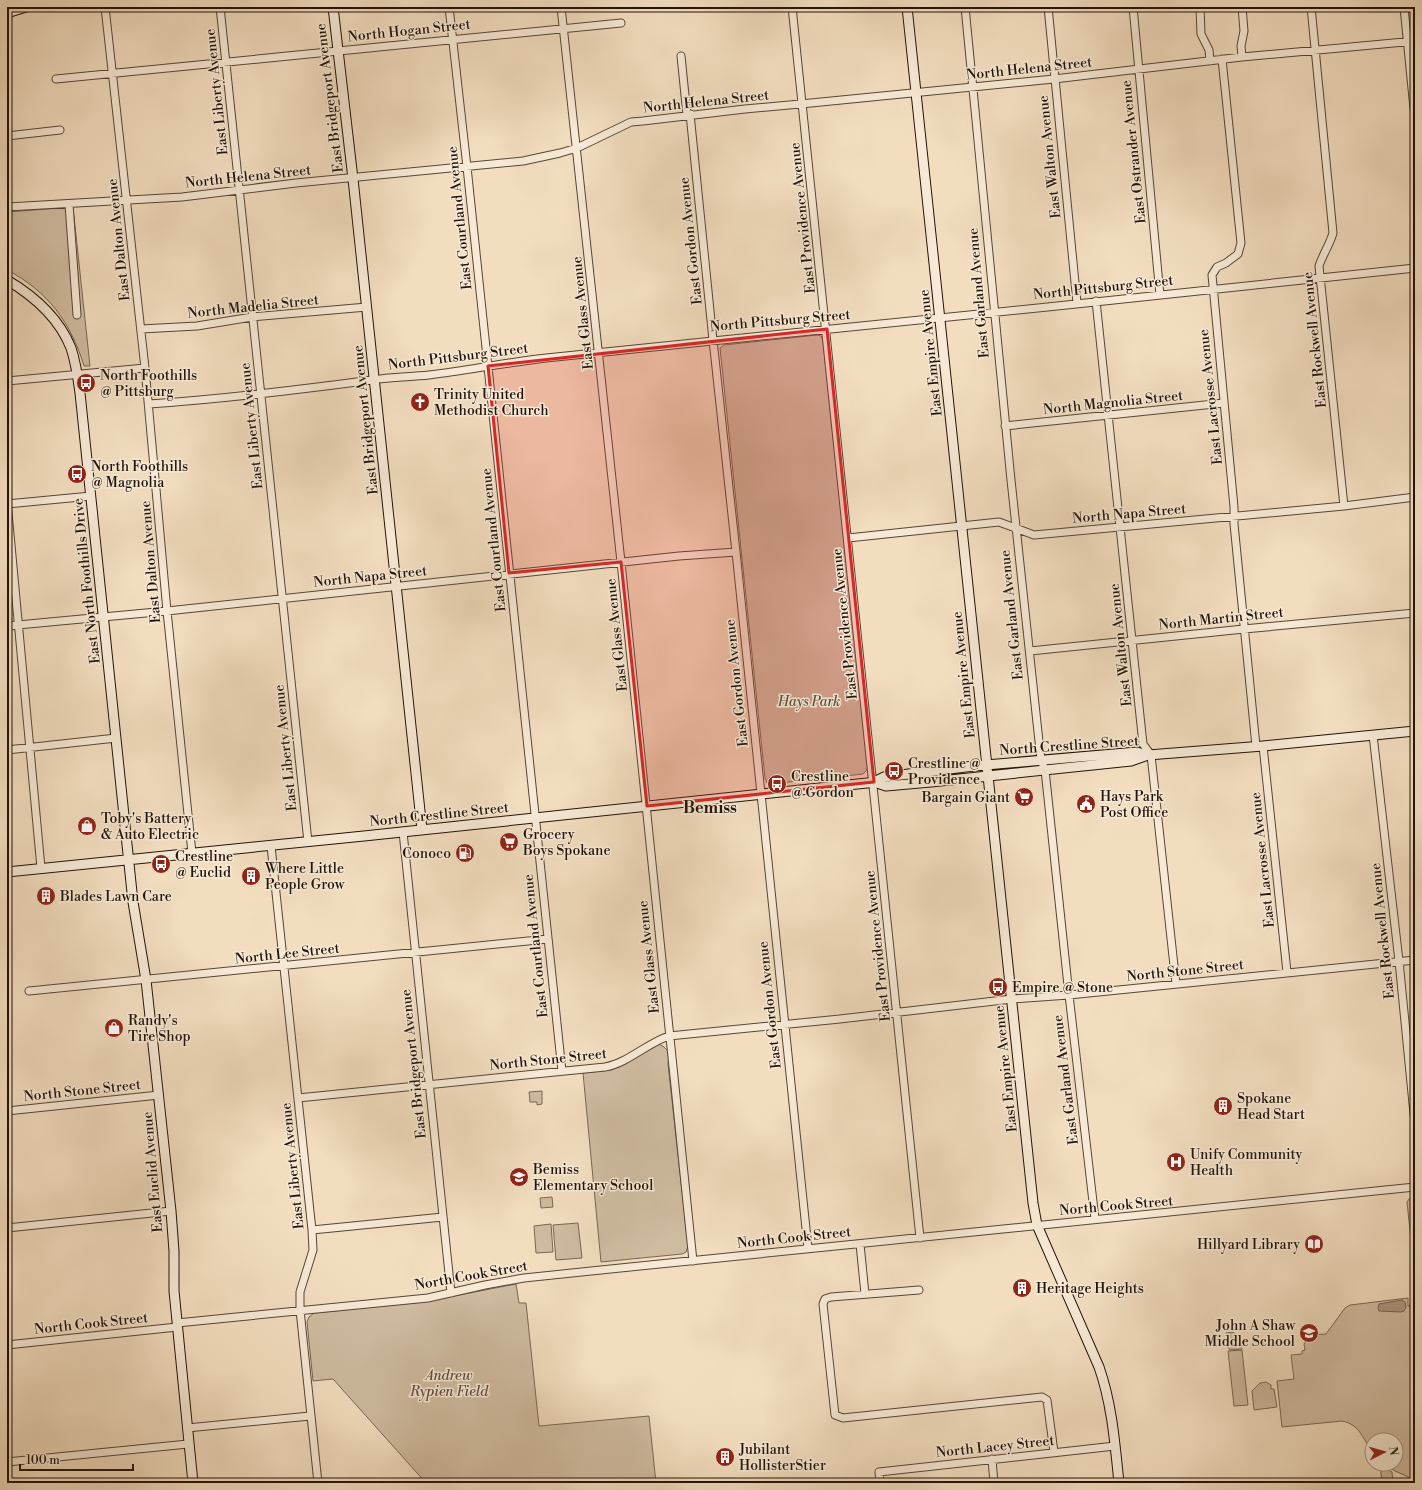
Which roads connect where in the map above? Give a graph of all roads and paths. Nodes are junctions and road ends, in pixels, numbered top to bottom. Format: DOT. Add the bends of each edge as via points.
graph roads {
  1 [pos="26,7"];
  2 [pos="105,7"];
  3 [pos="220,7"];
  4 [pos="333,7"];
  5 [pos="449,7"];
  6 [pos="561,7"];
  7 [pos="792,7"];
  8 [pos="907,7"];
  9 [pos="965,7"];
  10 [pos="1048,7"];
  11 [pos="1133,7"];
  12 [pos="1200,7"];
  13 [pos="1242,7"];
  14 [pos="1311,7"];
  15 [pos="1404,7"];
  16 [pos="7,13"];
  17 [pos="621,23"];
  18 [pos="563,28"];
  19 [pos="452,39"];
  20 [pos="1407,41"];
  21 [pos="1415,41"];
  22 [pos="1315,50"];
  23 [pos="337,51"];
  24 [pos="681,56"];
  25 [pos="1242,57"];
  26 [pos="1222,59"];
  27 [pos="1210,61"];
  28 [pos="225,62"];
  29 [pos="1138,69"];
  30 [pos="113,74"];
  31 [pos="56,79"];
  32 [pos="1054,79"];
  33 [pos="972,86"];
  34 [pos="916,92"];
  35 [pos="802,104"];
  36 [pos="689,114"];
  37 [pos="1415,119"];
  38 [pos="60,130"];
  39 [pos="7,136"];
  40 [pos="577,148"];
  41 [pos="467,167"];
  42 [pos="353,179"];
  43 [pos="240,191"];
  44 [pos="127,201"];
  45 [pos="69,204"];
  46 [pos="7,207"];
  47 [pos="1415,268"];
  48 [pos="1321,279"];
  49 [pos="7,280"];
  50 [pos="1212,289"];
  51 [pos="1160,295"];
  52 [pos="1096,302"];
  53 [pos="1077,303"];
  54 [pos="367,307"];
  55 [pos="994,311"];
  56 [pos="77,315"];
  57 [pos="252,317"];
  58 [pos="940,318"];
  59 [pos="827,328"];
  60 [pos="141,329"];
  61 [pos="712,340"];
  62 [pos="599,352"];
  63 [pos="488,366"];
  64 [pos="146,368"];
  65 [pos="77,374"];
  66 [pos="374,380"];
  67 [pos="7,381"];
  68 [pos="261,394"];
  69 [pos="1224,403"];
  70 [pos="149,404"];
  71 [pos="1108,416"];
  72 [pos="1005,426"];
  73 [pos="91,496"];
  74 [pos="1415,497"];
  75 [pos="7,503"];
  76 [pos="1344,506"];
  77 [pos="1234,516"];
  78 [pos="962,526"];
  79 [pos="1119,528"];
  80 [pos="1016,529"];
  81 [pos="848,538"];
  82 [pos="736,552"];
  83 [pos="622,562"];
  84 [pos="509,573"];
  85 [pos="396,586"];
  86 [pos="282,598"];
  87 [pos="167,611"];
  88 [pos="1415,613"];
  89 [pos="103,617"];
  90 [pos="18,625"];
  91 [pos="7,626"];
  92 [pos="1244,629"];
  93 [pos="1132,640"];
  94 [pos="1030,651"];
  95 [pos="1415,731"];
  96 [pos="1373,735"];
  97 [pos="116,738"];
  98 [pos="1259,746"];
  99 [pos="30,747"];
  100 [pos="7,750"];
  101 [pos="1150,755"];
  102 [pos="1041,760"];
  103 [pos="987,765"];
  104 [pos="1045,770"];
  105 [pos="988,777"];
  106 [pos="874,782"];
  107 [pos="760,794"];
  108 [pos="647,806"];
  109 [pos="535,818"];
  110 [pos="422,830"];
  111 [pos="403,832"];
  112 [pos="308,842"];
  113 [pos="271,846"];
  114 [pos="192,853"];
  115 [pos="128,859"];
  116 [pos="41,868"];
  117 [pos="7,872"];
  118 [pos="548,939"];
  119 [pos="415,952"];
  120 [pos="1415,960"];
  121 [pos="1399,961"];
  122 [pos="283,967"];
  123 [pos="1287,972"];
  124 [pos="146,980"];
  125 [pos="1176,984"];
  126 [pos="28,991"];
  127 [pos="1069,995"];
  128 [pos="1012,999"];
  129 [pos="897,1013"];
  130 [pos="784,1024"];
  131 [pos="669,1036"];
  132 [pos="562,1071"];
  133 [pos="429,1085"];
  134 [pos="159,1095"];
  135 [pos="298,1098"];
  136 [pos="7,1111"];
  137 [pos="1415,1124"];
  138 [pos="1415,1187"];
  139 [pos="171,1211"];
  140 [pos="443,1217"];
  141 [pos="1095,1219"];
  142 [pos="1037,1225"];
  143 [pos="7,1228"];
  144 [pos="312,1230"];
  145 [pos="920,1238"];
  146 [pos="860,1244"];
  147 [pos="808,1248"];
  148 [pos="693,1260"];
  149 [pos="919,1290"];
  150 [pos="451,1293"];
  151 [pos="865,1294"];
  152 [pos="300,1310"];
  153 [pos="177,1325"];
  154 [pos="7,1345"];
  155 [pos="310,1416"];
  156 [pos="187,1428"];
  157 [pos="188,1444"];
  158 [pos="1115,1446"];
  159 [pos="1054,1452"];
  160 [pos="992,1459"];
  161 [pos="7,1462"];
  162 [pos="193,1483"];
  163 [pos="318,1483"];
  164 [pos="880,1483"];
  165 [pos="994,1483"];
  166 [pos="1119,1483"];
  1 -- 16 [label="main road"];
  2 -- 30 [label="street, East Dalton Avenue"];
  3 -- 28 [label="street, East Liberty Avenue"];
  4 -- 23 [label="main road, East Bridgeport Avenue"];
  5 -- 19 [label="street, East Courtland Avenue"];
  6 -- 18 [label="street, East Glass Avenue"];
  7 -- 35 [label="street, East Providence Avenue"];
  8 -- 34 [label="main road, East Empire Avenue"];
  9 -- 33 [label="street, East Garland Avenue"];
  10 -- 32 [label="street, East Walton Avenue"];
  11 -- 29 [label="street, East Ostrander Avenue"];
  12 -- 27 [label="street" via="1201,34 1209,50"];
  13 -- 25 [label="street"];
  14 -- 22 [label="street, East Rockwell Avenue"];
  15 -- 20 [label="street"];
  17 -- 18 [label="street, North Hogan Street"];
  18 -- 19 [label="street, North Hogan Street"];
  18 -- 40 [label="street, East Glass Avenue"];
  19 -- 23 [label="street, North Hogan Street"];
  19 -- 41 [label="street, East Courtland Avenue"];
  20 -- 21 [label="street, North Helena Street"];
  20 -- 22 [label="street, North Helena Street"];
  20 -- 37 [label="street"];
  22 -- 25 [label="street, North Helena Street"];
  22 -- 48 [label="street, East Rockwell Avenue" via="1333,233 1319,266"];
  23 -- 28 [label="street, North Hogan Street"];
  23 -- 42 [label="main road, East Bridgeport Avenue"];
  24 -- 36 [label="street, East Gordon Avenue"];
  25 -- 26 [label="street, North Helena Street"];
  26 -- 27 [label="street, North Helena Street"];
  26 -- 50 [label="street, East Lacrosse Avenue" via="1241,243 1238,254 1217,267 1212,275"];
  27 -- 29 [label="street, North Helena Street"];
  28 -- 30 [label="street, North Hogan Street"];
  28 -- 43 [label="street, East Liberty Avenue"];
  29 -- 32 [label="street, North Helena Street"];
  29 -- 51 [label="street, East Ostrander Avenue"];
  30 -- 31 [label="street, North Hogan Street"];
  30 -- 44 [label="street, East Dalton Avenue"];
  32 -- 33 [label="street, North Helena Street"];
  32 -- 53 [label="street, East Walton Avenue"];
  33 -- 34 [label="street, North Helena Street"];
  33 -- 55 [label="street, East Garland Avenue"];
  34 -- 35 [label="street, North Helena Street"];
  34 -- 58 [label="main road, East Empire Avenue"];
  35 -- 36 [label="street, North Helena Street"];
  35 -- 59 [label="street, East Providence Avenue"];
  36 -- 40 [label="street, North Helena Street" via="631,122"];
  36 -- 61 [label="street, East Gordon Avenue"];
  38 -- 39 [label="street"];
  40 -- 41 [label="street, North Helena Street" via="525,161"];
  40 -- 62 [label="street, East Glass Avenue"];
  41 -- 42 [label="street, North Helena Street"];
  41 -- 63 [label="street, East Courtland Avenue"];
  42 -- 43 [label="street, North Helena Street" via="296,183"];
  42 -- 54 [label="main road, East Bridgeport Avenue"];
  43 -- 44 [label="street, North Helena Street"];
  43 -- 57 [label="street, East Liberty Avenue"];
  44 -- 45 [label="street, North Helena Street"];
  44 -- 60 [label="street, East Dalton Avenue"];
  45 -- 46 [label="street, North Helena Street"];
  45 -- 56 [label="street"];
  47 -- 48 [label="street, North Pittsburg Street"];
  48 -- 50 [label="street, North Pittsburg Street"];
  48 -- 76 [label="street, East Rockwell Avenue"];
  49 -- 65 [label="main road, East North Foothills Drive" via="39,302 60,326 70,348"];
  50 -- 51 [label="street, North Pittsburg Street"];
  50 -- 69 [label="street, East Lacrosse Avenue"];
  51 -- 52 [label="street, North Pittsburg Street"];
  52 -- 53 [label="street, North Pittsburg Street"];
  52 -- 71 [label="street, East Walton Avenue"];
  53 -- 55 [label="street, North Pittsburg Street"];
  54 -- 57 [label="street, North Madelia Street"];
  54 -- 66 [label="main road, East Bridgeport Avenue"];
  55 -- 58 [label="street, North Pittsburg Street"];
  55 -- 72 [label="street, East Garland Avenue"];
  57 -- 60 [label="street, North Madelia Street" via="197,326"];
  57 -- 68 [label="street, East Liberty Avenue"];
  58 -- 59 [label="street, North Pittsburg Street"];
  58 -- 78 [label="main road, East Empire Avenue"];
  59 -- 61 [label="street, North Pittsburg Street"];
  59 -- 81 [label="street, East Providence Avenue"];
  60 -- 64 [label="street, East Dalton Avenue"];
  61 -- 62 [label="street, North Pittsburg Street"];
  61 -- 82 [label="street, East Gordon Avenue"];
  62 -- 63 [label="street, North Pittsburg Street"];
  62 -- 83 [label="street, East Glass Avenue"];
  63 -- 66 [label="street, North Pittsburg Street"];
  63 -- 84 [label="street, East Courtland Avenue"];
  64 -- 65 [label="street"];
  64 -- 70 [label="street, East Dalton Avenue"];
  65 -- 67 [label="street"];
  65 -- 73 [label="main road, East North Foothills Drive"];
  66 -- 68 [label="street, North Pittsburg Street"];
  66 -- 85 [label="main road, East Bridgeport Avenue"];
  68 -- 70 [label="street, North Pittsburg Street"];
  68 -- 86 [label="street, East Liberty Avenue"];
  69 -- 71 [label="street, North Magnolia Street"];
  69 -- 77 [label="street, East Lacrosse Avenue"];
  70 -- 87 [label="street, East Dalton Avenue"];
  71 -- 72 [label="street, North Magnolia Street"];
  71 -- 79 [label="street, East Walton Avenue"];
  72 -- 80 [label="street, East Garland Avenue"];
  73 -- 75 [label="street"];
  73 -- 89 [label="main road, East North Foothills Drive"];
  74 -- 76 [label="street, North Napa Street"];
  75 -- 90 [label="street"];
  76 -- 77 [label="street, North Napa Street"];
  77 -- 79 [label="street, North Napa Street"];
  77 -- 92 [label="street, East Lacrosse Avenue"];
  78 -- 80 [label="street, North Napa Street" via="999,522"];
  78 -- 81 [label="street, North Napa Street"];
  78 -- 103 [label="main road, East Empire Avenue"];
  79 -- 80 [label="street, North Napa Street" via="1034,535"];
  79 -- 93 [label="street, East Walton Avenue"];
  80 -- 94 [label="street, East Garland Avenue"];
  81 -- 106 [label="street, East Providence Avenue"];
  82 -- 83 [label="street, North Napa Street"];
  82 -- 107 [label="street, East Gordon Avenue"];
  83 -- 84 [label="street, North Napa Street"];
  83 -- 108 [label="street, East Glass Avenue"];
  84 -- 85 [label="street, North Napa Street"];
  84 -- 109 [label="street, East Courtland Avenue"];
  85 -- 86 [label="street, North Napa Street"];
  85 -- 110 [label="main road, East Bridgeport Avenue"];
  86 -- 87 [label="street, North Napa Street"];
  86 -- 112 [label="street, East Liberty Avenue"];
  87 -- 89 [label="street, North Napa Street"];
  87 -- 114 [label="street, East Dalton Avenue"];
  88 -- 92 [label="street, North Martin Street"];
  89 -- 90 [label="street, North Napa Street"];
  89 -- 97 [label="main road, East North Foothills Drive"];
  90 -- 91 [label="street, North Napa Street"];
  90 -- 99 [label="street"];
  92 -- 93 [label="street, North Martin Street"];
  92 -- 98 [label="street, East Lacrosse Avenue"];
  93 -- 94 [label="street, North Martin Street"];
  93 -- 101 [label="street, East Walton Avenue" via="1143,744"];
  94 -- 102 [label="street, East Garland Avenue"];
  95 -- 96 [label="main road, North Crestline Street"];
  96 -- 98 [label="main road, North Crestline Street"];
  96 -- 121 [label="street, East Rockwell Avenue"];
  97 -- 99 [label="street"];
  97 -- 115 [label="main road, East North Foothills Drive"];
  98 -- 101 [label="main road, North Crestline Street"];
  98 -- 123 [label="street, East Lacrosse Avenue"];
  99 -- 100 [label="street"];
  99 -- 116 [label="street"];
  101 -- 102 [label="main road, North Crestline Street" via="1137,752"];
  101 -- 104 [label="main road, North Crestline Street" via="1132,761"];
  101 -- 125 [label="street, East Walton Avenue"];
  102 -- 103 [label="main road, North Crestline Street"];
  102 -- 104 [label="street, East Garland Avenue"];
  103 -- 105 [label="main road, East Empire Avenue"];
  103 -- 106 [label="main road, North Crestline Street" via="884,777"];
  104 -- 105 [label="main road, North Crestline Street"];
  104 -- 127 [label="street, East Garland Avenue"];
  105 -- 106 [label="main road, North Crestline Street" via="886,786"];
  105 -- 128 [label="main road, East Empire Avenue"];
  106 -- 107 [label="main road, North Crestline Street"];
  106 -- 129 [label="street, East Providence Avenue"];
  107 -- 108 [label="main road, North Crestline Street"];
  107 -- 130 [label="street, East Gordon Avenue"];
  108 -- 109 [label="main road, North Crestline Street"];
  108 -- 131 [label="street, East Glass Avenue"];
  109 -- 110 [label="main road, North Crestline Street"];
  109 -- 118 [label="street, East Courtland Avenue"];
  110 -- 111 [label="main road, North Crestline Street"];
  111 -- 112 [label="main road, North Crestline Street"];
  111 -- 119 [label="street, East Bridgeport Avenue"];
  112 -- 113 [label="main road, North Crestline Street"];
  113 -- 114 [label="main road, North Crestline Street"];
  113 -- 122 [label="street, East Liberty Avenue"];
  114 -- 115 [label="main road, North Crestline Street"];
  115 -- 116 [label="main road, North Crestline Street"];
  115 -- 124 [label="main road, East Euclid Avenue"];
  116 -- 117 [label="main road, North Crestline Street"];
  118 -- 119 [label="street, North Lee Street"];
  118 -- 132 [label="street, East Courtland Avenue"];
  119 -- 122 [label="street, North Lee Street"];
  119 -- 133 [label="street, East Bridgeport Avenue"];
  120 -- 121 [label="street, North Stone Street"];
  121 -- 123 [label="street, North Stone Street"];
  121 -- 137 [label="street, East Rockwell Avenue"];
  122 -- 124 [label="street, North Lee Street"];
  122 -- 135 [label="street, East Liberty Avenue"];
  123 -- 125 [label="street, North Stone Street"];
  124 -- 126 [label="street, North Lee Street"];
  124 -- 134 [label="main road, East Euclid Avenue"];
  125 -- 127 [label="street, North Stone Street"];
  127 -- 128 [label="street, North Stone Street"];
  127 -- 141 [label="street, East Garland Avenue"];
  128 -- 129 [label="street, North Stone Street"];
  128 -- 142 [label="main road, East Empire Avenue"];
  129 -- 130 [label="street, North Stone Street"];
  129 -- 145 [label="street, East Providence Avenue"];
  130 -- 131 [label="street, North Stone Street"];
  130 -- 147 [label="street, East Gordon Avenue"];
  131 -- 132 [label="street, North Stone Street" via="657,1040 615,1065"];
  131 -- 148 [label="street, East Glass Avenue"];
  132 -- 133 [label="street, North Stone Street"];
  133 -- 135 [label="street, North Stone Street"];
  133 -- 140 [label="street, East Bridgeport Avenue"];
  134 -- 136 [label="street, North Stone Street"];
  134 -- 139 [label="main road, East Euclid Avenue"];
  135 -- 144 [label="street, East Liberty Avenue"];
  138 -- 141 [label="street, North Cook Street"];
  139 -- 143 [label="street"];
  139 -- 153 [label="main road, East Euclid Avenue"];
  140 -- 144 [label="street"];
  140 -- 150 [label="street, East Bridgeport Avenue"];
  141 -- 142 [label="street, North Cook Street"];
  142 -- 145 [label="street, North Cook Street"];
  142 -- 158 [label="main road, East Empire Avenue" via="1101,1372 1109,1401"];
  144 -- 152 [label="street, East Liberty Avenue" via="312,1250 300,1292"];
  145 -- 146 [label="street, North Cook Street"];
  146 -- 147 [label="street, North Cook Street"];
  146 -- 151 [label="street"];
  147 -- 148 [label="street, North Cook Street"];
  148 -- 150 [label="street, North Cook Street" via="524,1278"];
  149 -- 151 [label="street"];
  150 -- 152 [label="street, North Cook Street" via="428,1298"];
  151 -- 159 [label="street" via="831,1297 825,1299 823,1304 835,1415 842,1418 1042,1397 1047,1400"];
  152 -- 153 [label="street, North Cook Street"];
  152 -- 155 [label="street, East Liberty Avenue"];
  153 -- 154 [label="street, North Cook Street"];
  153 -- 156 [label="main road, East Euclid Avenue"];
  155 -- 156 [label="street"];
  155 -- 163 [label="street, East Liberty Avenue"];
  156 -- 157 [label="main road, East Euclid Avenue"];
  157 -- 161 [label="street"];
  157 -- 162 [label="main road, East Euclid Avenue"];
  158 -- 159 [label="street, North Lacey Street"];
  158 -- 166 [label="main road"];
  159 -- 160 [label="street, North Lacey Street"];
  160 -- 164 [label="street, North Lacey Street" via="879,1472"];
  160 -- 165 [label="street"];
}
